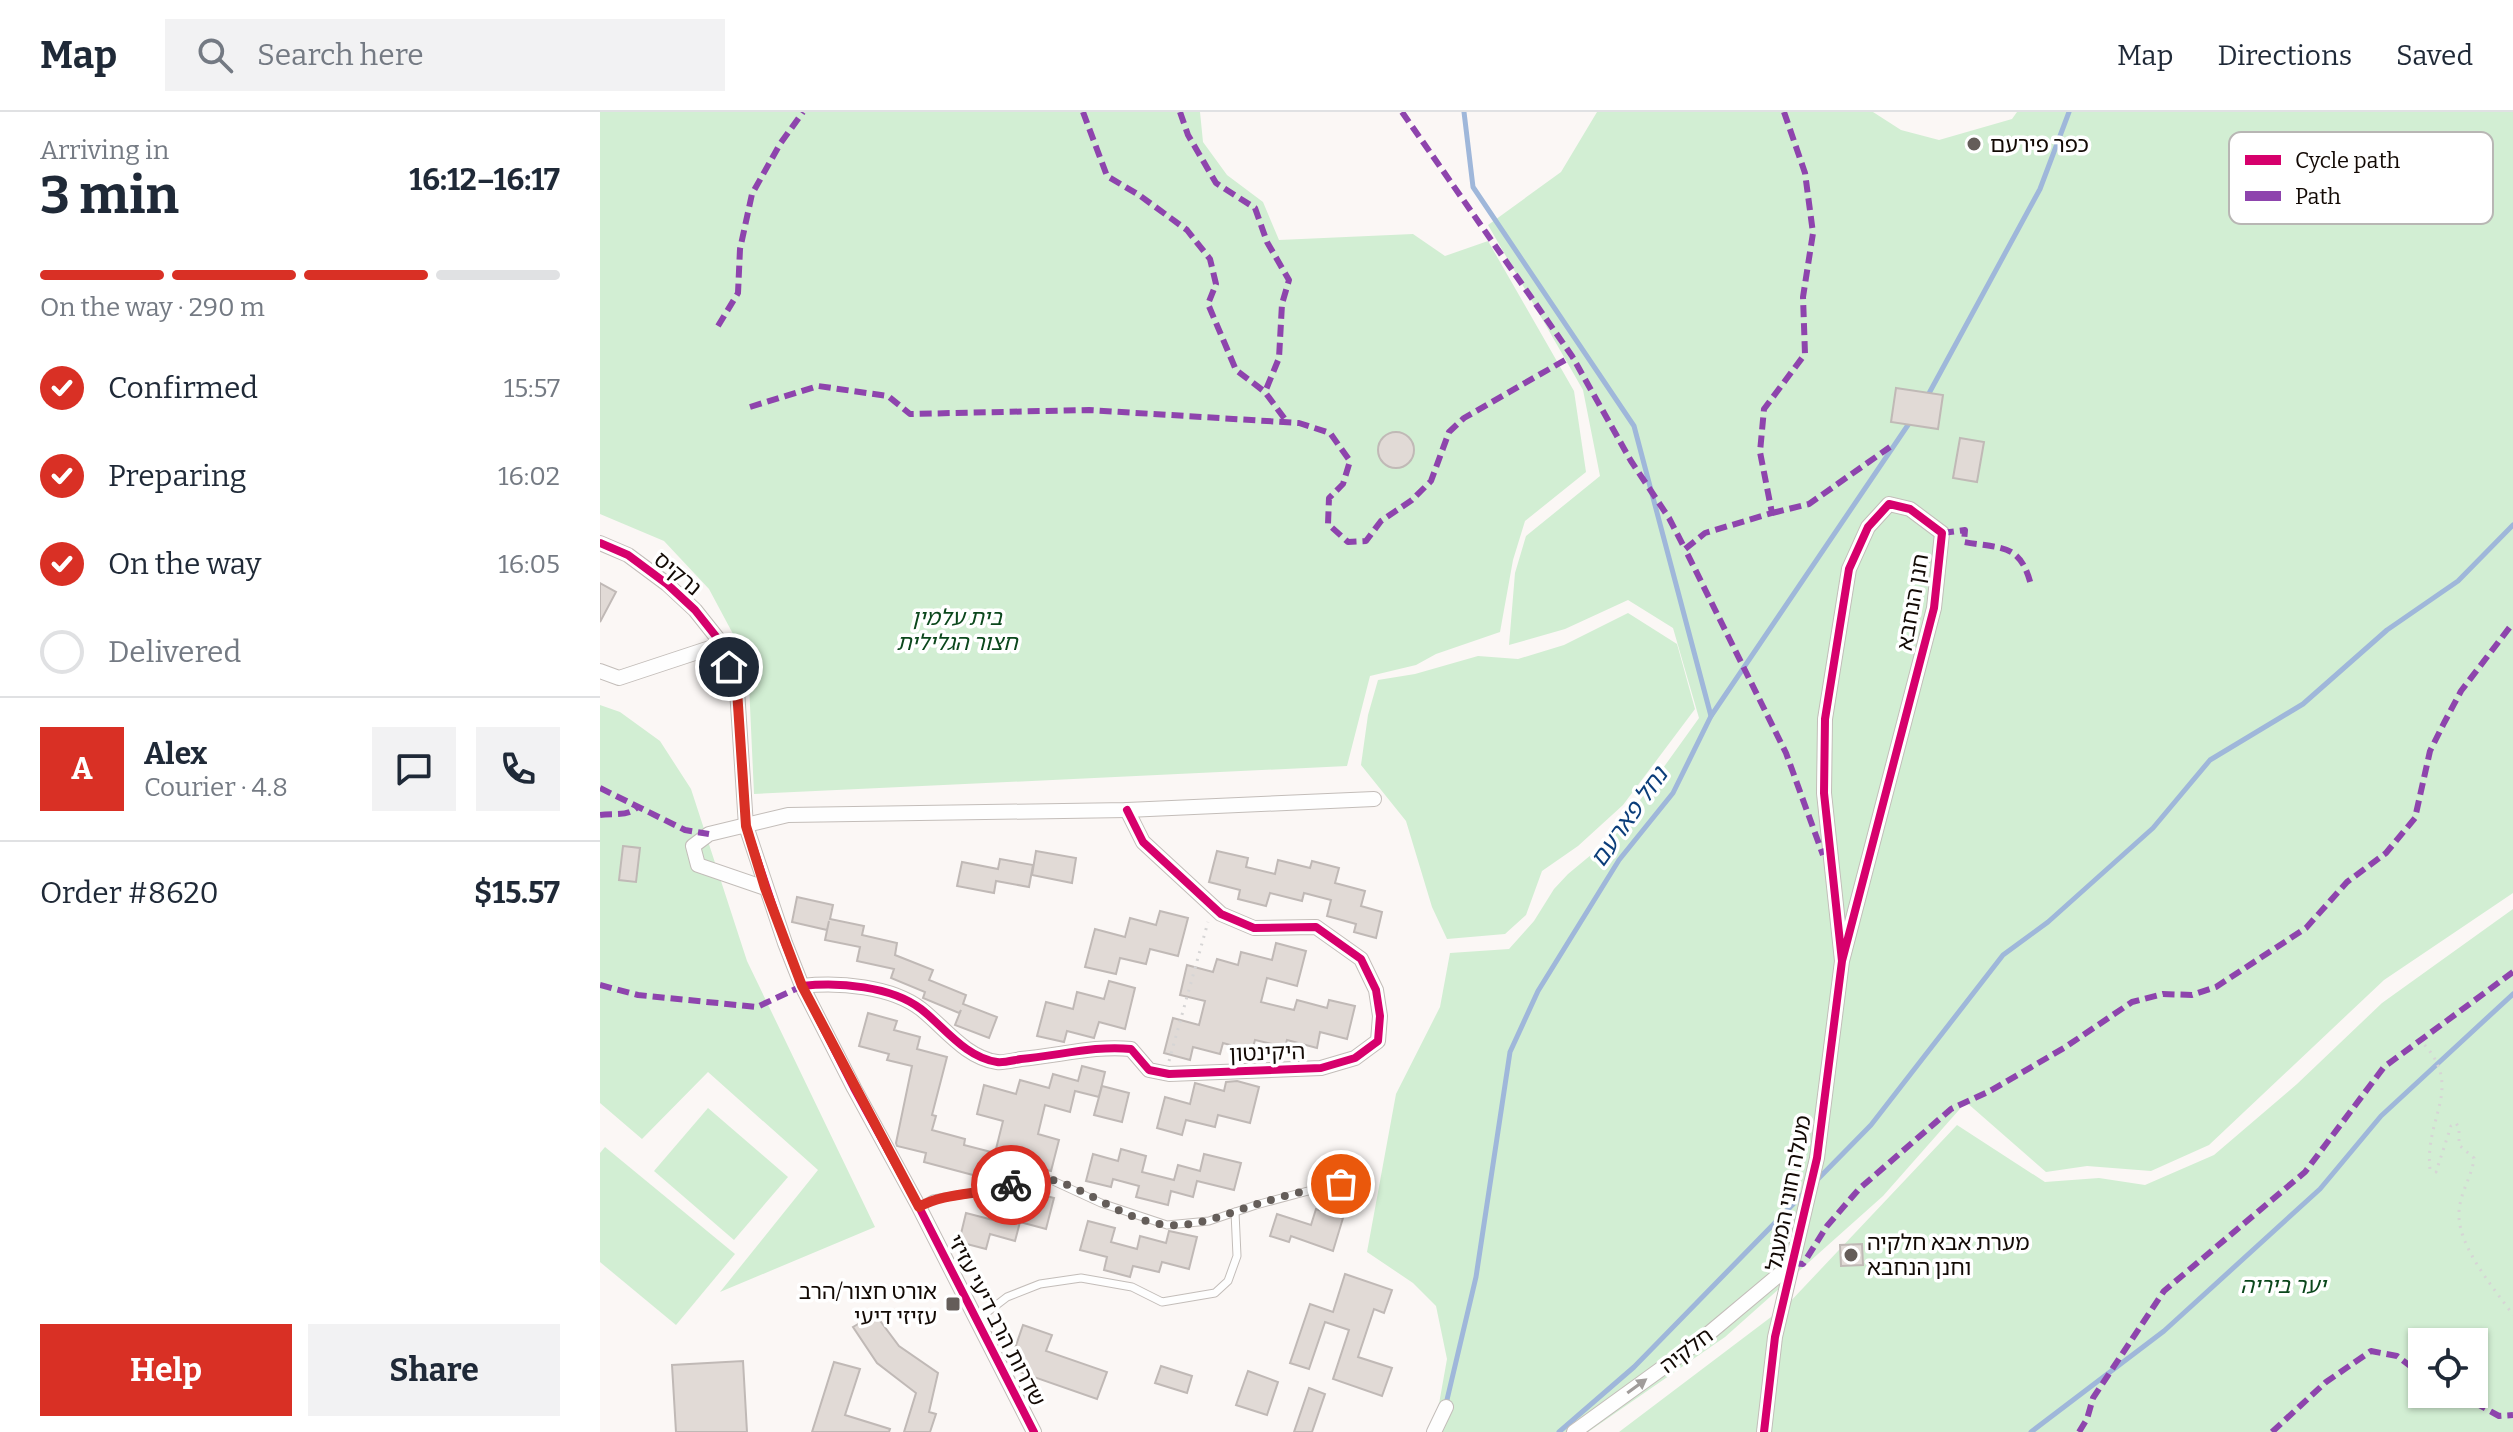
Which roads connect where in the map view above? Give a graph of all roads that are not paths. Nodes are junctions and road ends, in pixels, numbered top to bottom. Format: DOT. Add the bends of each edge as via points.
graph roads {
  1 [pos="600,543"];
  2 [pos="722,644"];
  3 [pos="600,671"];
  4 [pos="1374,799"];
  5 [pos="1127,810"];
  6 [pos="746,826"];
  7 [pos="765,888"];
  8 [pos="1842,961"];
  9 [pos="802,986"];
  10 [pos="1358,1182"];
  11 [pos="919,1207"];
  12 [pos="1235,1212"];
  13 [pos="1793,1263"];
  14 [pos="977,1320"];
  15 [pos="1446,1407"];
  16 [pos="1034,1432"];
  17 [pos="1434,1432"];
  18 [pos="1574,1432"];
  19 [pos="1764,1432"];
  1 -- 2 [label="street, נרקיס" via="628,555 667,584"];
  2 -- 3 [label="street" via="619,678"];
  2 -- 6 [label="street, שדרות הרב דיעי עזיזי" via="737,690"];
  4 -- 5 [label="street"];
  5 -- 6 [label="street" via="788,815"];
  5 -- 9 [label="street, היקינטון" via="1143,842 1221,914 1254,928 1316,927 1361,959 1376,990 1378,1041 1355,1058 1321,1068 1165,1073 1149,1070 1131,1049 1110,1047 996,1062 970,1051 918,1007 893,995"];
  6 -- 7 [label="street, שדרות הרב דיעי עזיזי"];
  6 -- 7 [label="street" via="709,834 693,846 698,865"];
  7 -- 9 [label="street, שדרות הרב דיעי עזיזי"];
  8 -- 8 [label="street, חנן הנחבא" via="1934,608 1942,533 1910,509 1889,504 1868,527 1849,569 1825,719 1824,793"];
  8 -- 13 [label="street, מעלה חוני המעגל" via="1817,1158"];
  9 -- 11 [label="street, שדרות הרב דיעי עזיזי"];
  10 -- 12 [label="lane"];
  11 -- 12 [label="lane" via="933,1199 1051,1180 1167,1225"];
  11 -- 14 [label="street, שדרות הרב דיעי עזיזי"];
  12 -- 14 [label="lane" via="1237,1256 1228,1281 1215,1293 1162,1302 1132,1287 1081,1278 1029,1288"];
  18 -- 13 [label="street, חלקיה, one-way" via="1701,1340"];
  13 -- 19 [label="street, מעלה חוני המעגל" via="1775,1337"];
  14 -- 16 [label="street, שדרות הרב דיעי עזיזי"];
  15 -- 17 [label="street"];
}
